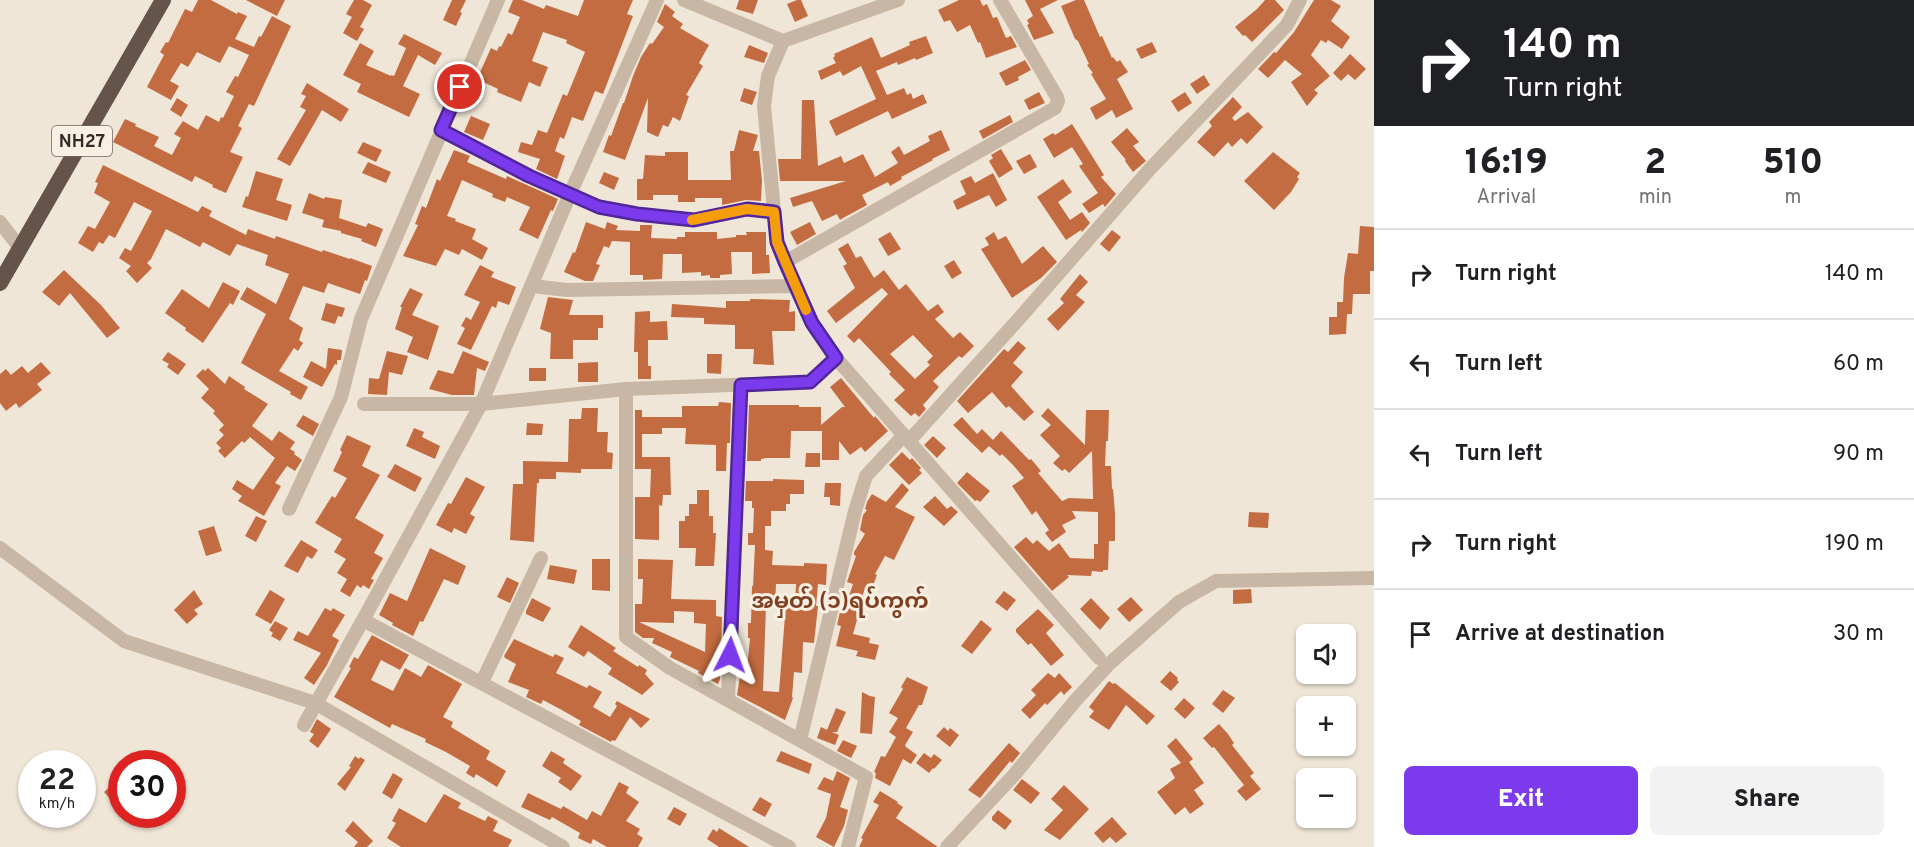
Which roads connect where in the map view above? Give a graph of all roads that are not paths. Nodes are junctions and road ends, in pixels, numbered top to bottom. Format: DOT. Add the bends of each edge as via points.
graph roads {
  1 [pos="164,0"];
  2 [pos="498,0"];
  3 [pos="657,0"];
  4 [pos="684,0"];
  5 [pos="898,0"];
  6 [pos="1000,0"];
  7 [pos="1300,0"];
  8 [pos="783,41"];
  9 [pos="441,130"];
  10 [pos="570,194"];
  11 [pos="774,212"];
  12 [pos="0,222"];
  13 [pos="20,248"];
  14 [pos="785,262"];
  15 [pos="0,283"];
  16 [pos="532,286"];
  17 [pos="796,286"];
  18 [pos="836,358"];
  19 [pos="741,385"];
  20 [pos="626,389"];
  21 [pos="364,404"];
  22 [pos="481,404"];
  23 [pos="906,438"];
  24 [pos="289,509"];
  25 [pos="0,548"];
  26 [pos="542,558"];
  27 [pos="1374,578"];
  28 [pos="363,620"];
  29 [pos="1099,658"];
  30 [pos="482,682"];
  31 [pos="728,700"];
  32 [pos="315,703"];
  33 [pos="304,725"];
  34 [pos="800,740"];
  35 [pos="563,847"];
  36 [pos="789,847"];
  37 [pos="848,847"];
  38 [pos="947,847"];
  1 -- 13 [label="highway, NH27"];
  2 -- 9 [label="street"];
  3 -- 10 [label="street"];
  4 -- 8 [label="street"];
  5 -- 8 [label="street"];
  6 -- 14 [label="street" via="1057,97 1055,108"];
  7 -- 23 [label="street" via="1287,25 1150,169 1024,313"];
  8 -- 11 [label="street" via="768,76 764,106"];
  9 -- 10 [label="street"];
  9 -- 24 [label="street" via="361,319 341,397"];
  10 -- 11 [label="street" via="599,207 694,220 747,209"];
  10 -- 16 [label="street"];
  11 -- 14 [label="street" via="777,242"];
  12 -- 13 [label="street"];
  13 -- 15 [label="highway, NH27"];
  14 -- 17 [label="street"];
  16 -- 17 [label="street" via="567,290"];
  16 -- 22 [label="street"];
  17 -- 18 [label="street" via="812,323"];
  18 -- 19 [label="street" via="810,382"];
  18 -- 23 [label="street"];
  19 -- 20 [label="street"];
  19 -- 31 [label="street"];
  20 -- 22 [label="street"];
  20 -- 31 [label="street" via="626,637 670,668"];
  21 -- 22 [label="street"];
  22 -- 28 [label="street"];
  23 -- 29 [label="street"];
  23 -- 34 [label="street" via="866,476"];
  25 -- 32 [label="street" via="124,641"];
  26 -- 30 [label="street"];
  27 -- 38 [label="street" via="1216,581 1179,602 1109,664"];
  28 -- 30 [label="street"];
  28 -- 32 [label="street"];
  30 -- 36 [label="street"];
  31 -- 34 [label="street"];
  32 -- 33 [label="street"];
  32 -- 35 [label="street"];
  34 -- 37 [label="street" via="866,777"];
}
